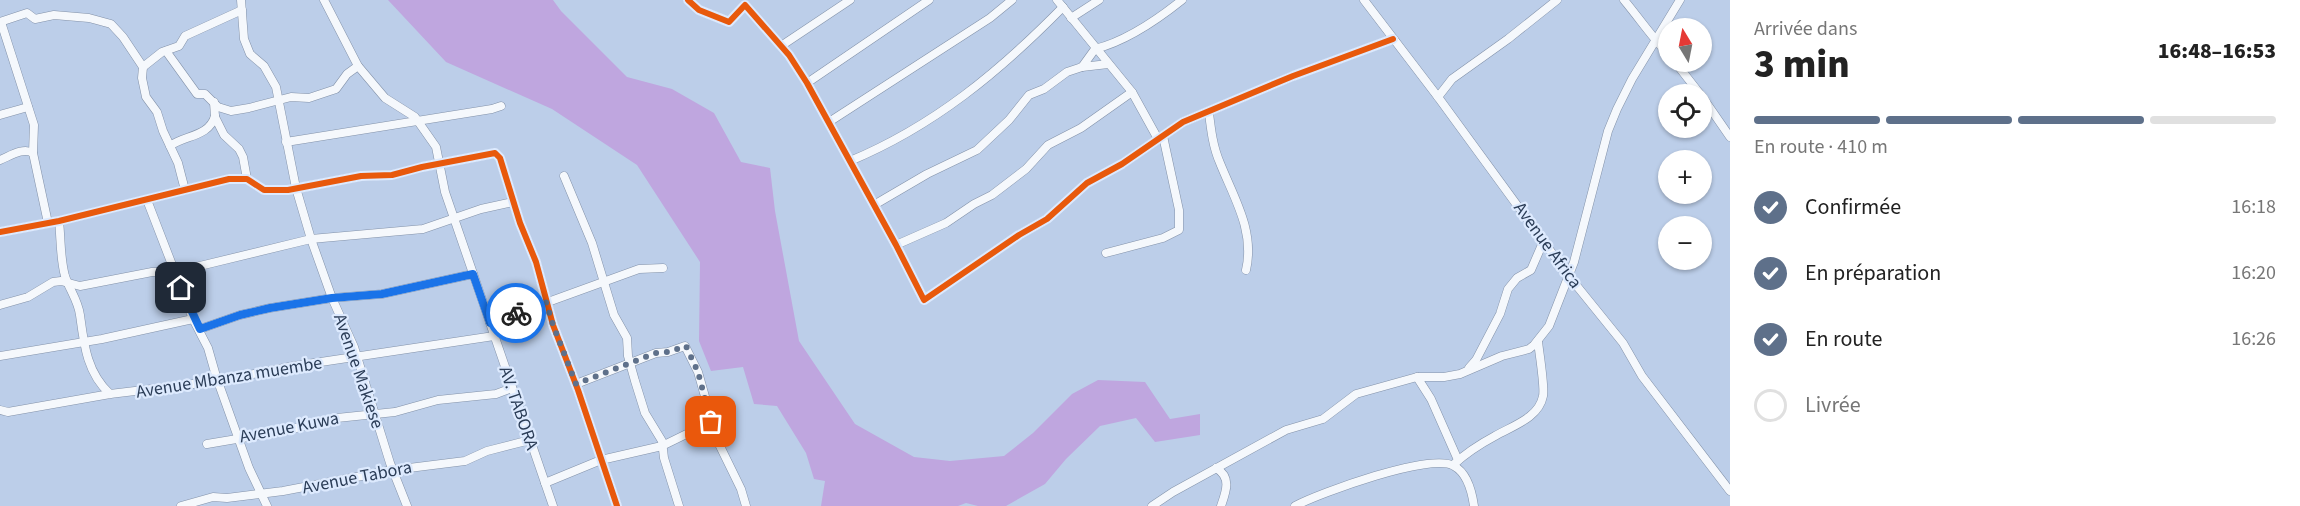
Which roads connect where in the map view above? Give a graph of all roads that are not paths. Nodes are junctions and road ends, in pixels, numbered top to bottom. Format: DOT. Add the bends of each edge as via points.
graph roads {
  1 [pos="241,0"];
  2 [pos="324,0"];
  3 [pos="688,0"];
  4 [pos="850,0"];
  5 [pos="929,0"];
  6 [pos="1012,0"];
  7 [pos="1057,0"];
  8 [pos="1099,0"];
  9 [pos="1182,0"];
  10 [pos="1364,0"];
  11 [pos="1557,0"];
  12 [pos="1624,0"];
  13 [pos="1680,0"];
  14 [pos="1063,7"];
  15 [pos="242,10"];
  16 [pos="1071,18"];
  17 [pos="0,22"];
  18 [pos="1393,39"];
  19 [pos="1655,42"];
  20 [pos="1658,45"];
  21 [pos="780,46"];
  22 [pos="1095,49"];
  23 [pos="166,51"];
  24 [pos="1108,64"];
  25 [pos="358,66"];
  26 [pos="143,67"];
  27 [pos="1082,67"];
  28 [pos="1683,72"];
  29 [pos="807,83"];
  30 [pos="1692,84"];
  31 [pos="1132,92"];
  32 [pos="1438,97"];
  33 [pos="279,101"];
  34 [pos="214,102"];
  35 [pos="501,106"];
  36 [pos="28,107"];
  37 [pos="231,111"];
  38 [pos="1712,111"];
  39 [pos="1209,113"];
  40 [pos="0,115"];
  41 [pos="215,117"];
  42 [pos="419,121"];
  43 [pos="829,122"];
  44 [pos="1730,137"];
  45 [pos="1161,138"];
  46 [pos="287,142"];
  47 [pos="170,146"];
  48 [pos="33,153"];
  49 [pos="0,160"];
  50 [pos="850,161"];
  51 [pos="438,163"];
  52 [pos="564,176"];
  53 [pos="247,179"];
  54 [pos="296,188"];
  55 [pos="185,190"];
  56 [pos="147,200"];
  57 [pos="513,202"];
  58 [pos="874,205"];
  59 [pos="454,218"];
  60 [pos="58,221"];
  61 [pos="48,223"];
  62 [pos="0,232"];
  63 [pos="311,239"];
  64 [pos="1544,240"];
  65 [pos="896,245"];
  66 [pos="1106,253"];
  67 [pos="663,268"];
  68 [pos="1246,270"];
  69 [pos="175,272"];
  70 [pos="473,274"];
  71 [pos="1569,274"];
  72 [pos="66,281"];
  73 [pos="604,281"];
  74 [pos="332,298"];
  75 [pos="546,302"];
  76 [pos="0,305"];
  77 [pos="193,319"];
  78 [pos="490,323"];
  79 [pos="200,329"];
  80 [pos="494,336"];
  81 [pos="1538,341"];
  82 [pos="83,342"];
  83 [pos="0,356"];
  84 [pos="358,358"];
  85 [pos="630,364"];
  86 [pos="1460,374"];
  87 [pos="1417,377"];
  88 [pos="218,381"];
  89 [pos="576,384"];
  90 [pos="512,388"];
  91 [pos="110,394"];
  92 [pos="0,410"];
  93 [pos="375,415"];
  94 [pos="711,422"];
  95 [pos="238,437"];
  96 [pos="530,440"];
  97 [pos="207,444"];
  98 [pos="662,446"];
  99 [pos="601,460"];
  100 [pos="1456,463"];
  101 [pos="1216,468"];
  102 [pos="393,470"];
  103 [pos="545,483"];
  104 [pos="1730,491"];
  105 [pos="261,493"];
  106 [pos="181,506"];
  107 [pos="267,506"];
  108 [pos="407,506"];
  109 [pos="548,506"];
  110 [pos="553,506"];
  111 [pos="617,506"];
  112 [pos="679,506"];
  113 [pos="746,506"];
  114 [pos="1152,506"];
  115 [pos="1221,506"];
  116 [pos="1295,506"];
  117 [pos="1474,506"];
  1 -- 15 [label="street, Avenue Makiese"];
  2 -- 25 [label="street, AV. TABORA"];
  3 -- 21 [label="street" via="699,10 729,22 745,5"];
  4 -- 21 [label="street"];
  5 -- 29 [label="street"];
  6 -- 43 [label="street"];
  7 -- 14 [label="street"];
  8 -- 16 [label="street"];
  9 -- 22 [label="street" via="1129,35"];
  10 -- 18 [label="street, Avenue Africa"];
  11 -- 32 [label="street" via="1452,80"];
  12 -- 19 [label="street" via="1653,34"];
  13 -- 19 [label="street"];
  14 -- 16 [label="street"];
  14 -- 50 [label="street" via="1004,63 938,115"];
  15 -- 23 [label="street" via="185,36 179,46"];
  15 -- 33 [label="street, Avenue Makiese" via="244,39 250,54 273,80"];
  16 -- 22 [label="street"];
  17 -- 26 [label="street" via="27,13 35,19 77,16 111,24"];
  17 -- 36 [label="street"];
  18 -- 32 [label="street, Avenue Africa"];
  18 -- 39 [label="street"];
  19 -- 20 [label="street"];
  19 -- 71 [label="street" via="1632,78 1608,130"];
  21 -- 29 [label="street"];
  22 -- 24 [label="street"];
  22 -- 27 [label="street"];
  23 -- 26 [label="street"];
  23 -- 34 [label="street" via="197,94 205,94"];
  24 -- 27 [label="street"];
  24 -- 31 [label="street"];
  25 -- 33 [label="street" via="330,92"];
  25 -- 42 [label="street, AV. TABORA" via="385,98"];
  26 -- 47 [label="street" via="146,97 157,112"];
  27 -- 58 [label="street" via="1029,95 977,150"];
  28 -- 30 [label="street"];
  29 -- 43 [label="street"];
  31 -- 45 [label="street"];
  31 -- 65 [label="street" via="1081,128 1048,145 1026,169 992,195 946,223"];
  32 -- 64 [label="street, Avenue Africa"];
  33 -- 37 [label="street"];
  33 -- 46 [label="street, Avenue Makiese"];
  34 -- 37 [label="street"];
  34 -- 41 [label="street"];
  35 -- 42 [label="street"];
  36 -- 40 [label="street"];
  36 -- 48 [label="street" via="34,130"];
  37 -- 41 [label="street"];
  38 -- 44 [label="street"];
  39 -- 45 [label="street" via="1183,122"];
  39 -- 68 [label="street" via="1215,148 1246,230"];
  41 -- 47 [label="street" via="212,125 201,133"];
  41 -- 53 [label="street" via="224,135 241,152"];
  42 -- 46 [label="street"];
  42 -- 51 [label="street, AV. TABORA" via="436,147"];
  43 -- 50 [label="street"];
  45 -- 65 [label="street" via="1087,183 1047,219 924,300"];
  45 -- 66 [label="street" via="1179,210 1179,230"];
  46 -- 54 [label="street, Avenue Makiese"];
  47 -- 55 [label="street"];
  48 -- 49 [label="street" via="22,151"];
  48 -- 61 [label="street"];
  50 -- 58 [label="street"];
  51 -- 54 [label="street" via="392,175 361,176"];
  51 -- 57 [label="street" via="495,153"];
  51 -- 59 [label="street, AV. TABORA"];
  52 -- 73 [label="street"];
  53 -- 54 [label="street" via="264,190"];
  53 -- 55 [label="street" via="229,179"];
  54 -- 63 [label="street, Avenue Makiese"];
  55 -- 56 [label="street"];
  56 -- 60 [label="street"];
  56 -- 69 [label="street"];
  57 -- 59 [label="street"];
  57 -- 75 [label="street" via="536,262"];
  58 -- 65 [label="street"];
  59 -- 63 [label="street" via="423,229"];
  59 -- 70 [label="street, AV. TABORA"];
  60 -- 61 [label="street"];
  60 -- 72 [label="street"];
  61 -- 62 [label="street"];
  63 -- 69 [label="street"];
  63 -- 74 [label="street, Avenue Makiese"];
  64 -- 71 [label="street, Avenue Africa"];
  64 -- 86 [label="street" via="1531,270 1508,289 1500,314 1472,366"];
  67 -- 73 [label="street" via="639,268"];
  69 -- 72 [label="street" via="154,272 80,286"];
  69 -- 77 [label="street"];
  70 -- 74 [label="street" via="382,294"];
  70 -- 78 [label="street, AV. TABORA"];
  71 -- 81 [label="street" via="1550,326"];
  71 -- 104 [label="street, Avenue Africa"];
  72 -- 76 [label="street" via="53,282 28,297"];
  72 -- 82 [label="street" via="78,308"];
  73 -- 75 [label="street"];
  73 -- 85 [label="street" via="614,315 627,338"];
  74 -- 79 [label="street" via="240,315"];
  74 -- 84 [label="street, Avenue Makiese"];
  75 -- 78 [label="street"];
  75 -- 89 [label="street"];
  77 -- 79 [label="street"];
  77 -- 82 [label="street"];
  78 -- 80 [label="street, AV. TABORA"];
  79 -- 88 [label="street"];
  80 -- 84 [label="street, Avenue Mbanza muembe"];
  80 -- 90 [label="street, AV. TABORA"];
  81 -- 86 [label="street" via="1529,349"];
  81 -- 100 [label="street" via="1544,388 1541,403 1520,423"];
  82 -- 83 [label="street"];
  82 -- 91 [label="street" via="94,376"];
  84 -- 88 [label="street, Avenue Mbanza muembe"];
  84 -- 93 [label="street, Avenue Makiese"];
  85 -- 89 [label="street"];
  85 -- 94 [label="street" via="686,346 698,372"];
  85 -- 98 [label="street" via="645,413"];
  86 -- 87 [label="street"];
  87 -- 100 [label="street" via="1431,399"];
  87 -- 101 [label="street" via="1356,394 1323,419 1295,426"];
  88 -- 91 [label="street, Avenue Mbanza muembe"];
  88 -- 95 [label="street"];
  89 -- 99 [label="street"];
  90 -- 93 [label="street, Avenue Kuwa"];
  90 -- 96 [label="street, AV. TABORA"];
  91 -- 92 [label="street, Avenue Mbanza muembe" via="8,412"];
  93 -- 95 [label="street, Avenue Kuwa" via="360,414"];
  93 -- 102 [label="street, Avenue Makiese"];
  94 -- 98 [label="street"];
  94 -- 113 [label="street"];
  95 -- 97 [label="street, Avenue Kuwa"];
  95 -- 105 [label="street"];
  96 -- 102 [label="street, Avenue Tabora" via="465,461"];
  96 -- 103 [label="street, AV. TABORA"];
  98 -- 99 [label="street"];
  98 -- 112 [label="street"];
  99 -- 103 [label="street"];
  99 -- 111 [label="street"];
  100 -- 116 [label="street" via="1381,474"];
  100 -- 117 [label="street" via="1469,486"];
  101 -- 114 [label="street"];
  101 -- 115 [label="street" via="1227,481"];
  102 -- 105 [label="street, Avenue Tabora"];
  102 -- 108 [label="street, Avenue Makiese"];
  103 -- 110 [label="street, AV. TABORA"];
  105 -- 106 [label="street, Avenue Tabora" via="213,497"];
  105 -- 107 [label="street"];
  109 -- 110 [label="street"];
}
